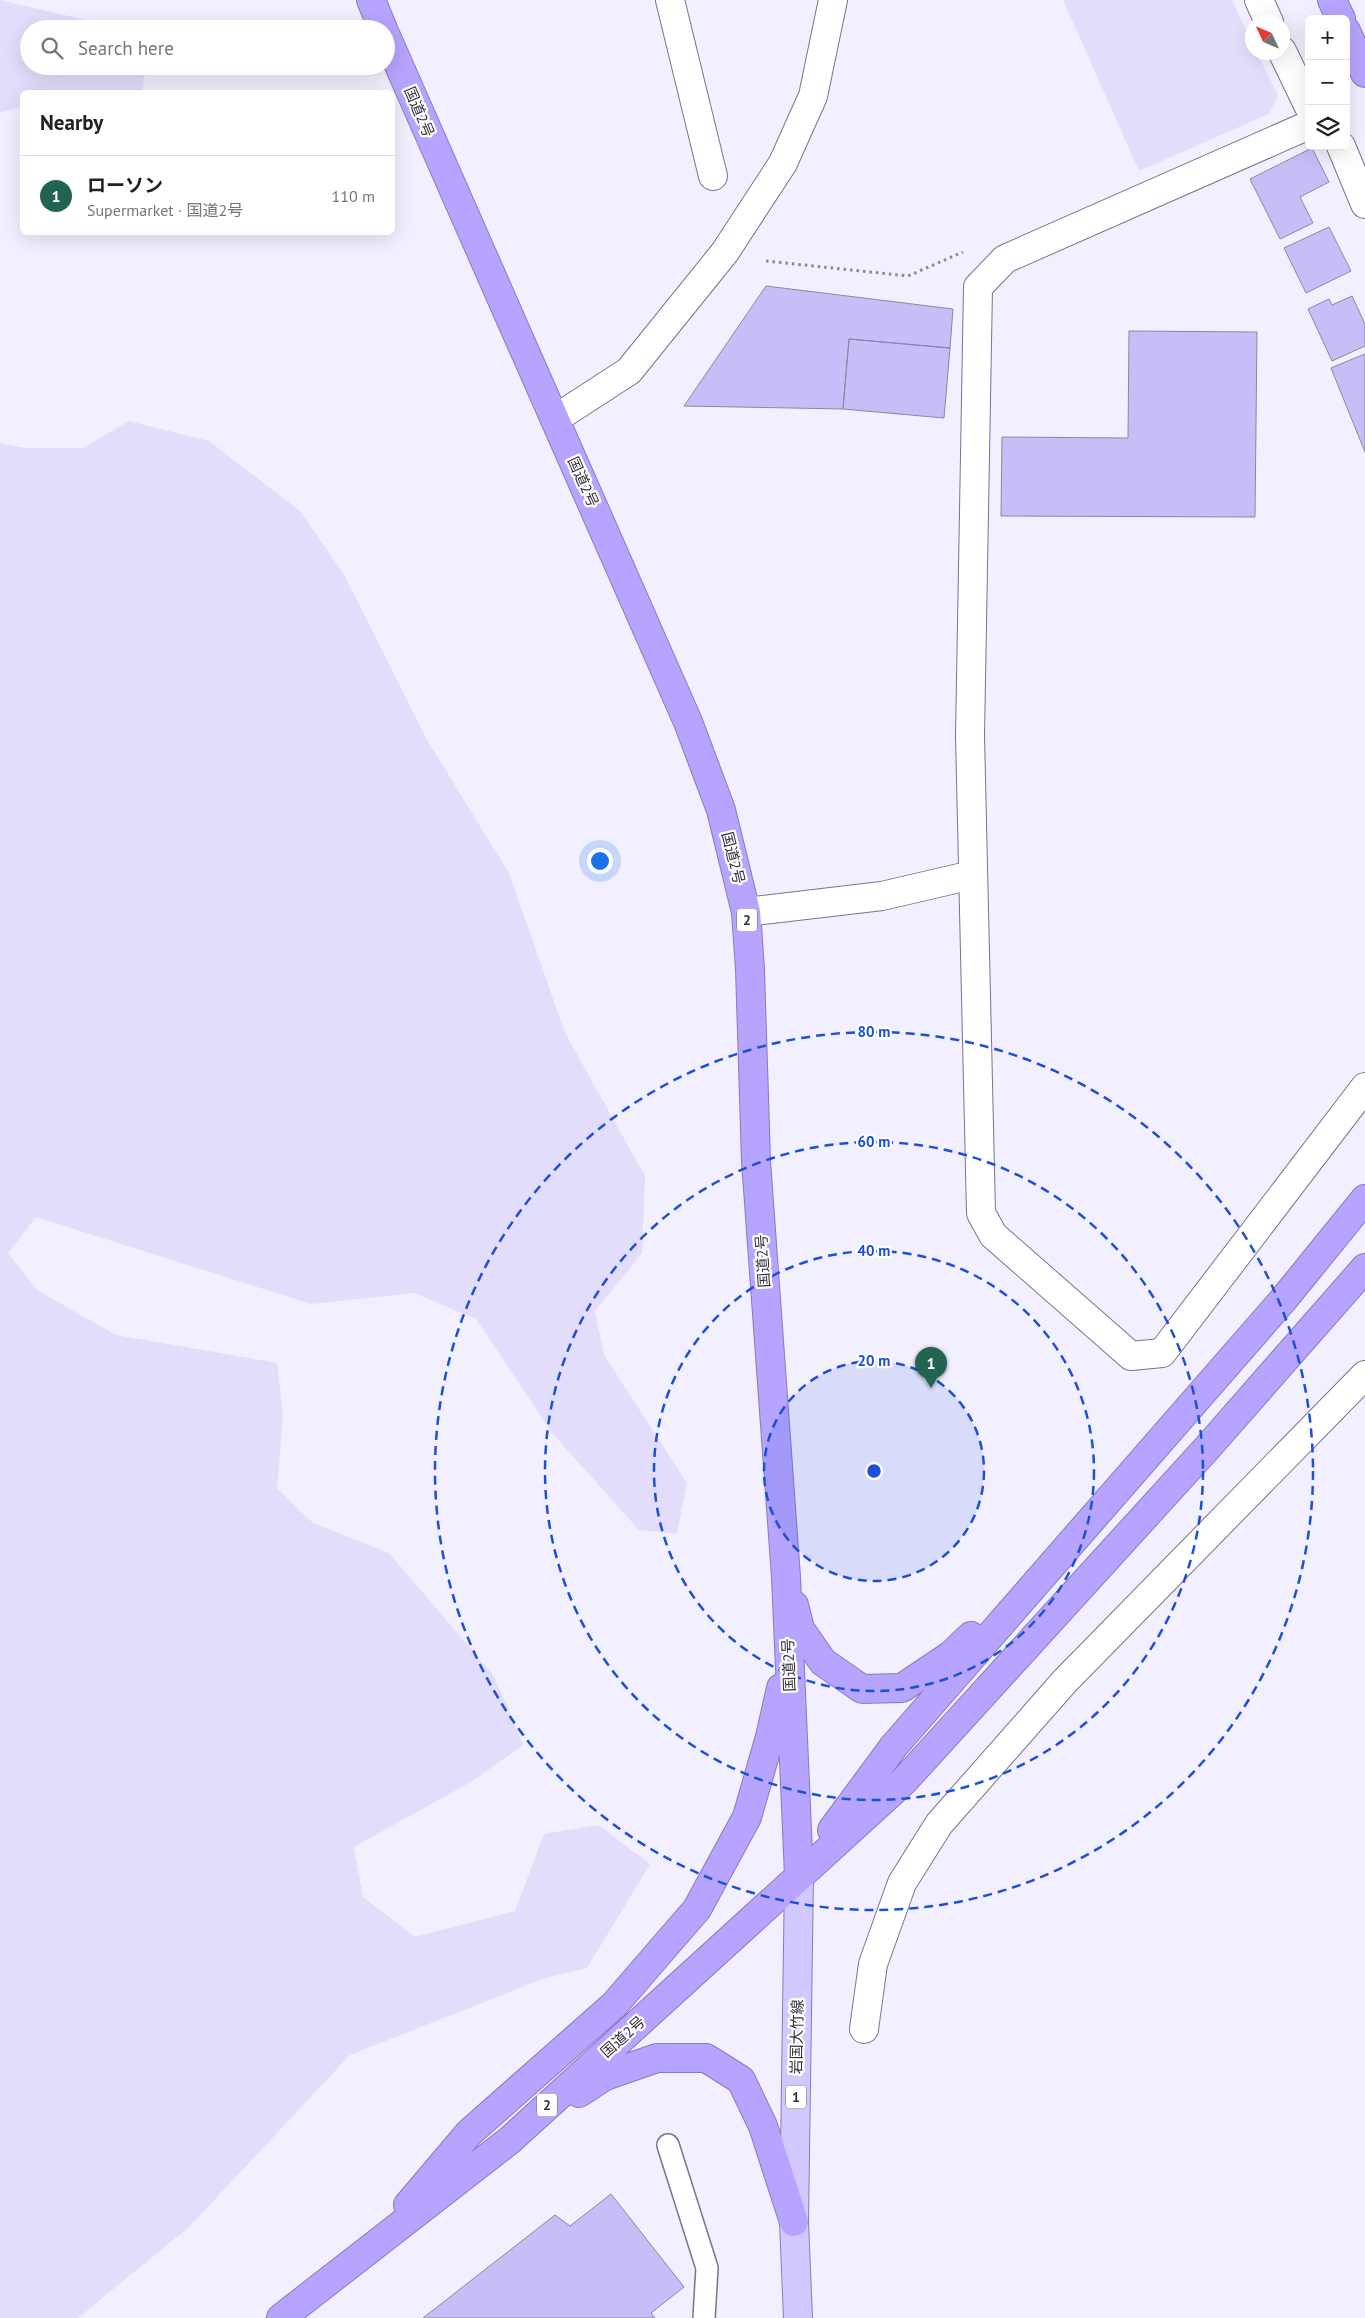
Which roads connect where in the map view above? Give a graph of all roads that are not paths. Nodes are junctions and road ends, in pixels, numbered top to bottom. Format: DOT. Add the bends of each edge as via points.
graph roads {
  1 [pos="371,0"];
  2 [pos="670,0"];
  3 [pos="833,0"];
  4 [pos="1259,0"];
  5 [pos="1332,0"];
  6 [pos="1266,15"];
  7 [pos="1339,15"];
  8 [pos="379,20"];
  9 [pos="1350,40"];
  10 [pos="395,57"];
  11 [pos="1286,60"];
  12 [pos="1365,73"];
  13 [pos="1308,105"];
  14 [pos="1305,127"];
  15 [pos="1342,150"];
  16 [pos="713,176"];
  17 [pos="1365,204"];
  18 [pos="556,419"];
  19 [pos="972,875"];
  20 [pos="746,912"];
  21 [pos="1365,1087"];
  22 [pos="1365,1199"];
  23 [pos="1365,1268"];
  24 [pos="1365,1375"];
  25 [pos="1112,1498"];
  26 [pos="786,1577"];
  27 [pos="789,1652"];
  28 [pos="799,1876"];
  29 [pos="864,2030"];
  30 [pos="510,2140"];
  31 [pos="668,2145"];
  32 [pos="794,2222"];
  33 [pos="372,2248"];
  34 [pos="281,2318"];
  35 [pos="704,2318"];
  36 [pos="798,2318"];
  1 -- 8 [label="highway"];
  2 -- 16 [label="street"];
  3 -- 18 [label="street" via="812,96 783,163 725,252 629,372"];
  4 -- 6 [label="street"];
  5 -- 7 [label="highway"];
  9 -- 12 [label="highway"];
  10 -- 18 [label="highway, 国道2号 / 2"];
  11 -- 13 [label="street"];
  14 -- 19 [label="street" via="1006,259 978,287 970,736"];
  15 -- 17 [label="street"];
  18 -- 20 [label="highway, 国道2号 / 2" via="688,722 721,810"];
  19 -- 20 [label="street" via="882,896"];
  19 -- 21 [label="street" via="982,1213 993,1235 1132,1356 1162,1353"];
  20 -- 26 [label="highway, 国道2号 / 2" via="756,1161"];
  22 -- 25 [label="highway" via="1283,1300"];
  23 -- 28 [label="highway" via="1208,1447 903,1782"];
  24 -- 29 [label="street" via="1065,1681 939,1824 902,1883 873,1964"];
  25 -- 26 [label="highway" via="951,1655 902,1688 862,1689 823,1662 800,1629"];
  25 -- 28 [label="highway" via="894,1746"];
  26 -- 27 [label="highway, 国道2号 / 2"];
  27 -- 28 [label="highway, 国道2号 / 2"];
  27 -- 33 [label="highway" via="770,1737 747,1817 697,1909 614,2005 469,2133"];
  28 -- 30 [label="highway, 国道2号 / 2"];
  28 -- 32 [label="main road, 岩国大竹線 / 1"];
  30 -- 32 [label="highway" via="605,2076 657,2058 706,2058 741,2080 763,2126"];
  30 -- 33 [label="highway, 国道2号 / 2"];
  31 -- 35 [label="lane" via="707,2268"];
  32 -- 36 [label="main road, 岩国大竹線 / 1"];
  33 -- 34 [label="highway, 国道2号 / 2"];
}
